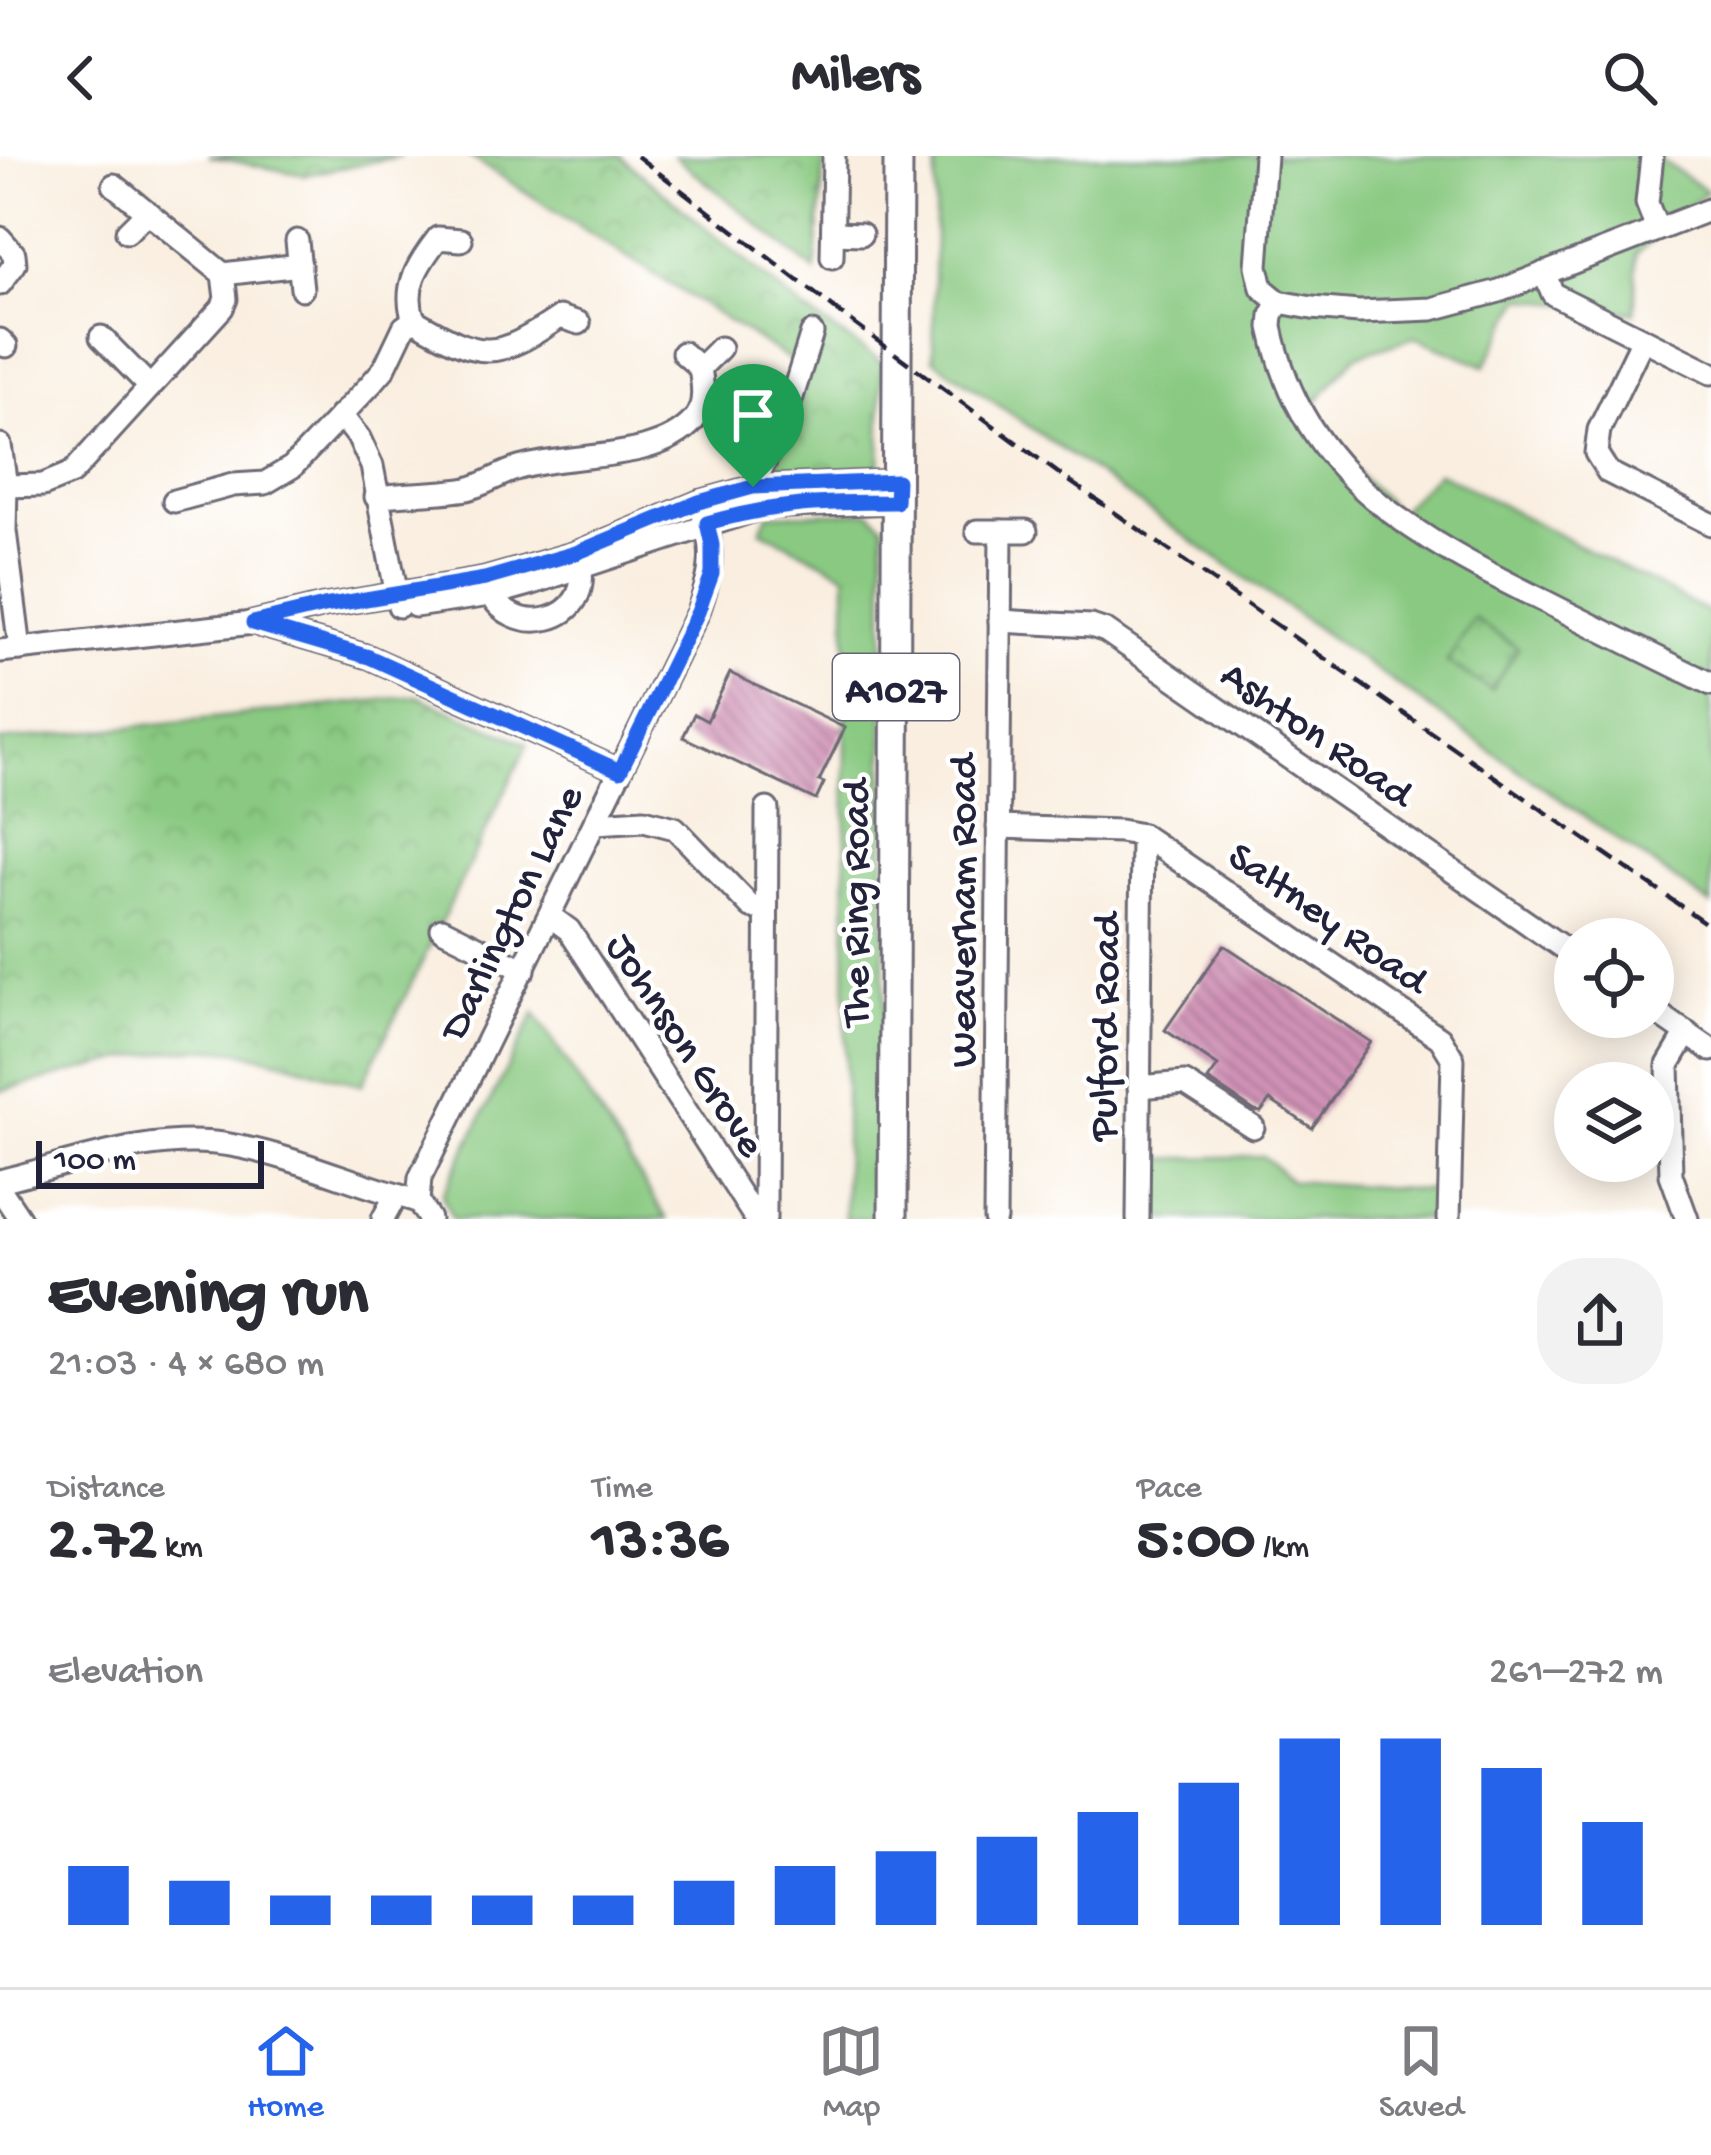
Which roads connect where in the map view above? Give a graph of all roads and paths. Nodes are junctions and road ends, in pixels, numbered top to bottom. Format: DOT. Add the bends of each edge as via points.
graph roads {
  1 [pos="834,156"];
  2 [pos="898,156"];
  3 [pos="1265,156"];
  4 [pos="1652,156"];
  5 [pos="113,185"];
  6 [pos="1711,209"];
  7 [pos="147,212"];
  8 [pos="432,215"];
  9 [pos="1657,229"];
  10 [pos="127,232"];
  11 [pos="835,233"];
  12 [pos="861,234"];
  13 [pos="0,238"];
  14 [pos="297,241"];
  15 [pos="832,257"];
  16 [pos="300,265"];
  17 [pos="1544,273"];
  18 [pos="224,274"];
  19 [pos="0,284"];
  20 [pos="302,290"];
  21 [pos="1280,302"];
  22 [pos="564,313"];
  23 [pos="414,320"];
  24 [pos="812,333"];
  25 [pos="101,337"];
  26 [pos="1643,339"];
  27 [pos="720,348"];
  28 [pos="1711,373"];
  29 [pos="150,387"];
  30 [pos="341,415"];
  31 [pos="0,445"];
  32 [pos="192,473"];
  33 [pos="6,486"];
  34 [pos="897,491"];
  35 [pos="203,494"];
  36 [pos="376,497"];
  37 [pos="759,497"];
  38 [pos="174,501"];
  39 [pos="703,513"];
  40 [pos="1711,524"];
  41 [pos="2,531"];
  42 [pos="977,531"];
  43 [pos="1001,531"];
  44 [pos="1026,531"];
  45 [pos="578,561"];
  46 [pos="488,587"];
  47 [pos="399,601"];
  48 [pos="1000,622"];
  49 [pos="253,623"];
  50 [pos="383,640"];
  51 [pos="10,650"];
  52 [pos="389,667"];
  53 [pos="1711,684"];
  54 [pos="620,771"];
  55 [pos="766,809"];
  56 [pos="596,823"];
  57 [pos="998,827"];
  58 [pos="1142,836"];
  59 [pos="766,910"];
  60 [pos="550,916"];
  61 [pos="442,929"];
  62 [pos="1554,941"];
  63 [pos="524,970"];
  64 [pos="1674,1025"];
  65 [pos="1687,1034"];
  66 [pos="1711,1050"];
  67 [pos="1139,1087"];
  68 [pos="1253,1127"];
  69 [pos="0,1185"];
  70 [pos="415,1205"];
  71 [pos="20,1219"];
  72 [pos="382,1219"];
  73 [pos="755,1219"];
  74 [pos="765,1219"];
  75 [pos="893,1219"];
  76 [pos="995,1219"];
  77 [pos="1138,1219"];
  78 [pos="1449,1219"];
  79 [pos="1687,1219"];
  1 -- 11 [label="street"];
  2 -- 34 [label="main road, The Ring Road / A1027"];
  3 -- 21 [label="street" via="1257,266 1262,288"];
  4 -- 9 [label="street" via="1648,203"];
  5 -- 7 [label="street"];
  6 -- 9 [label="street"];
  7 -- 10 [label="street"];
  7 -- 18 [label="street"];
  8 -- 23 [label="street" via="450,239 410,284"];
  9 -- 17 [label="street"];
  11 -- 12 [label="street"];
  11 -- 15 [label="street"];
  13 -- 19 [label="street" via="15,264"];
  14 -- 16 [label="street"];
  16 -- 18 [label="street"];
  16 -- 20 [label="street"];
  17 -- 21 [label="street" via="1432,309 1360,312"];
  17 -- 26 [label="street" via="1553,294"];
  18 -- 29 [label="street" via="222,308"];
  21 -- 53 [label="street" via="1271,327 1300,406 1339,465 1392,516 1469,565"];
  22 -- 23 [label="street" via="517,346 494,351"];
  23 -- 30 [label="street" via="384,369"];
  24 -- 37 [label="street"];
  25 -- 29 [label="street"];
  26 -- 28 [label="street"];
  26 -- 40 [label="street" via="1596,453 1607,472"];
  27 -- 36 [label="street" via="692,360 704,392 696,419 641,450 549,461 467,488"];
  29 -- 33 [label="street" via="72,473 43,485"];
  30 -- 35 [label="street" via="292,467 265,483"];
  30 -- 36 [label="street" via="366,450"];
  31 -- 33 [label="street"];
  32 -- 35 [label="street"];
  33 -- 41 [label="street"];
  34 -- 37 [label="street"];
  34 -- 75 [label="main road, The Ring Road / A1027"];
  35 -- 38 [label="street"];
  36 -- 47 [label="street"];
  37 -- 39 [label="street"];
  39 -- 45 [label="street"];
  39 -- 54 [label="street, Darlington Lane" via="712,574"];
  41 -- 51 [label="street"];
  42 -- 43 [label="street"];
  43 -- 44 [label="street"];
  43 -- 48 [label="street, Weaverham Road"];
  45 -- 46 [label="street"];
  45 -- 46 [label="street" via="583,579 556,619 517,617"];
  46 -- 47 [label="street"];
  47 -- 49 [label="street" via="324,606"];
  48 -- 57 [label="street, Weaverham Road"];
  48 -- 62 [label="street, Ashton Road" via="1106,631"];
  49 -- 51 [label="street"];
  49 -- 52 [label="street"];
  50 -- 52 [label="street"];
  52 -- 54 [label="street"];
  54 -- 56 [label="street, Darlington Lane"];
  55 -- 59 [label="street"];
  56 -- 59 [label="street" via="644,820 675,828 752,908"];
  56 -- 60 [label="street, Darlington Lane"];
  57 -- 58 [label="street, Saltney Road"];
  57 -- 76 [label="street, Weaverham Road"];
  58 -- 67 [label="street, Pulford Road"];
  58 -- 78 [label="street, Saltney Road" via="1440,1038 1453,1059"];
  59 -- 74 [label="street"];
  60 -- 63 [label="street, Darlington Lane"];
  60 -- 73 [label="street, Johnson Grove" via="569,930"];
  61 -- 63 [label="street"];
  63 -- 70 [label="street, Darlington Lane" via="420,1178"];
  64 -- 65 [label="street"];
  65 -- 66 [label="street"];
  65 -- 79 [label="street" via="1669,1065 1671,1175"];
  67 -- 68 [label="street" via="1185,1083"];
  67 -- 77 [label="street, Pulford Road"];
  69 -- 70 [label="street" via="152,1146 209,1144 316,1166"];
  69 -- 71 [label="street"];
  70 -- 72 [label="street, Darlington Lane"];
}
